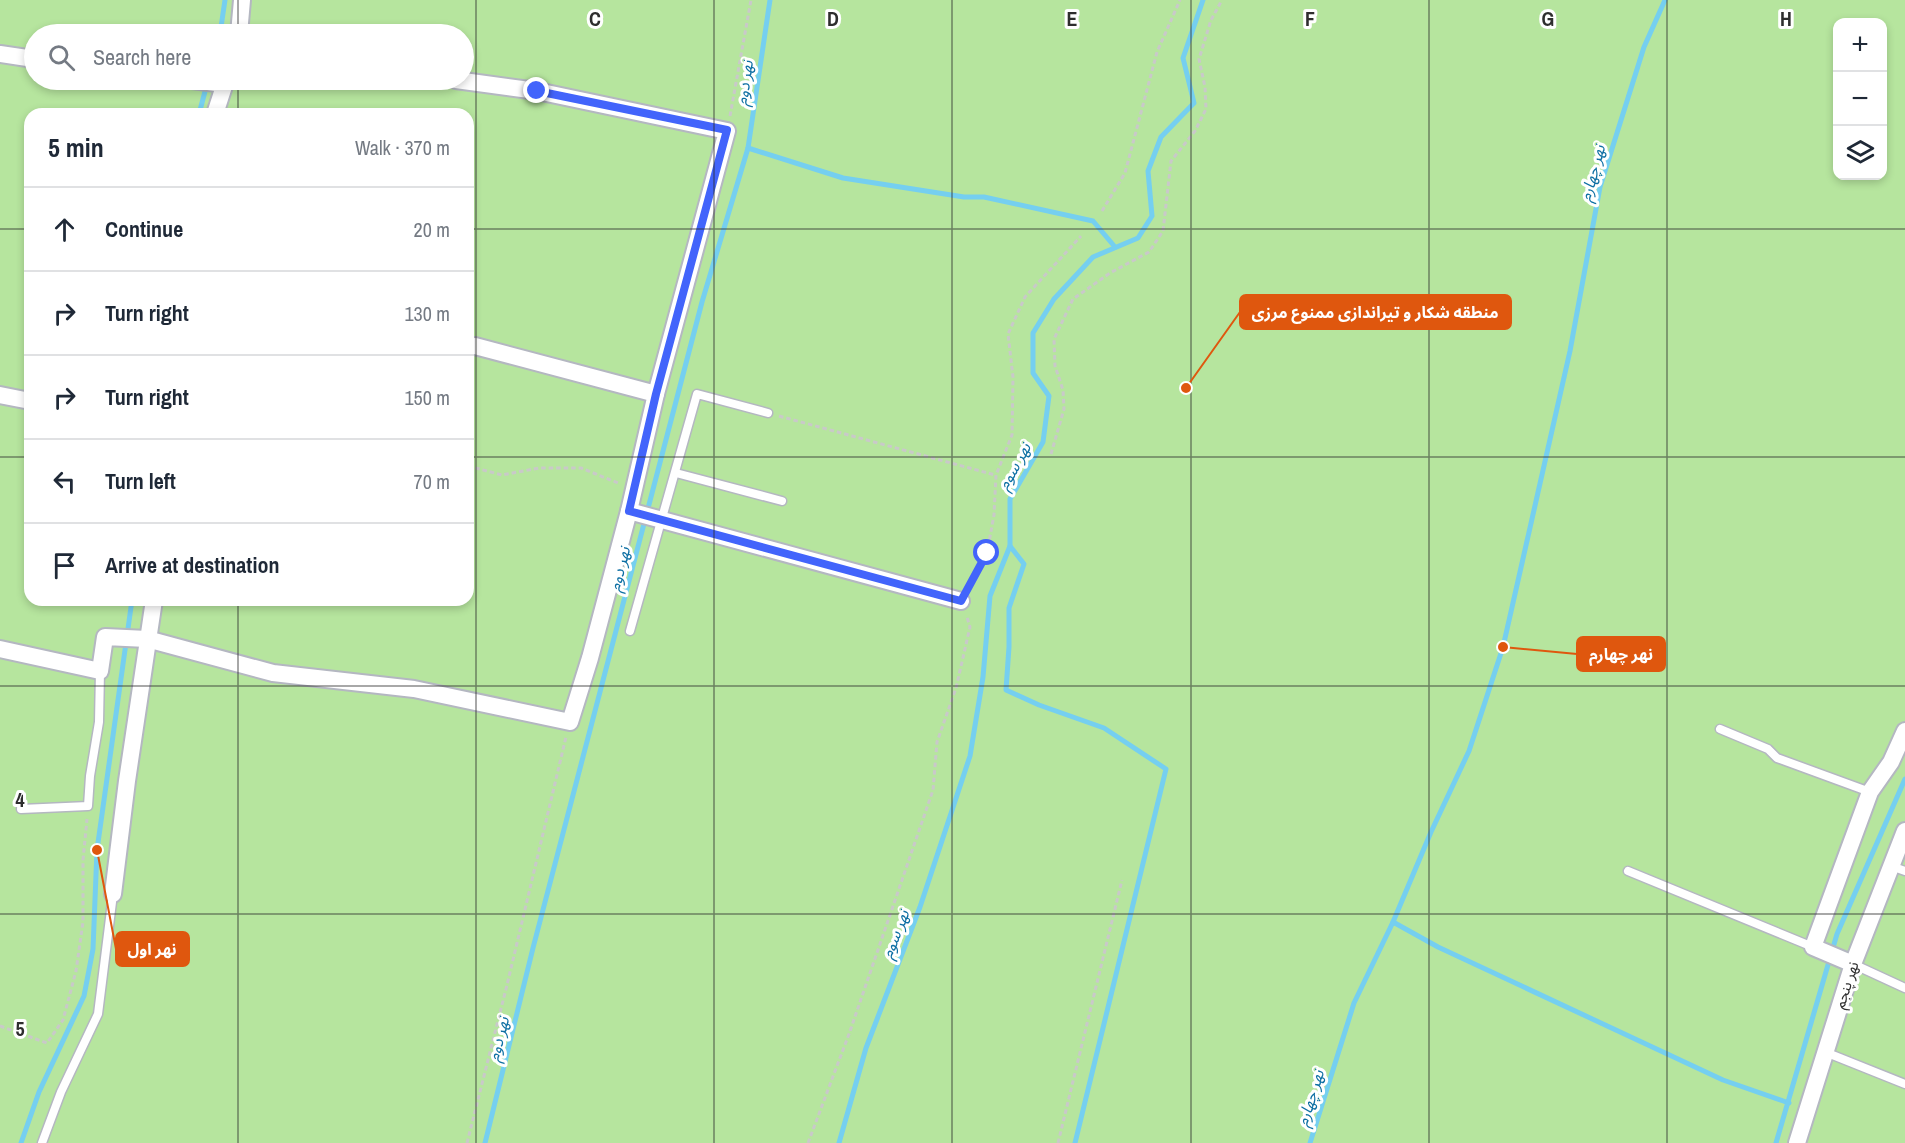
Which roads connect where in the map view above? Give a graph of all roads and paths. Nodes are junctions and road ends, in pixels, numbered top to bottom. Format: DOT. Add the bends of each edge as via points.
graph roads {
  1 [pos="242,0"];
  2 [pos="751,0"];
  3 [pos="1180,0"];
  4 [pos="1222,0"];
  5 [pos="240,24"];
  6 [pos="0,54"];
  7 [pos="24,58"];
  8 [pos="474,82"];
  9 [pos="220,90"];
  10 [pos="216,108"];
  11 [pos="727,130"];
  12 [pos="1102,211"];
  13 [pos="1081,236"];
  14 [pos="475,346"];
  15 [pos="656,394"];
  16 [pos="0,395"];
  17 [pos="24,400"];
  18 [pos="768,413"];
  19 [pos="1051,454"];
  20 [pos="474,468"];
  21 [pos="676,472"];
  22 [pos="996,475"];
  23 [pos="634,489"];
  24 [pos="782,501"];
  25 [pos="634,512"];
  26 [pos="660,519"];
  27 [pos="961,601"];
  28 [pos="152,606"];
  29 [pos="630,631"];
  30 [pos="142,639"];
  31 [pos="0,650"];
  32 [pos="100,671"];
  33 [pos="570,722"];
  34 [pos="1720,729"];
  35 [pos="1905,731"];
  36 [pos="1870,792"];
  37 [pos="88,806"];
  38 [pos="21,809"];
  39 [pos="1905,831"];
  40 [pos="1898,868"];
  41 [pos="1628,871"];
  42 [pos="1122,880"];
  43 [pos="113,894"];
  44 [pos="1817,949"];
  45 [pos="1848,962"];
  46 [pos="1905,988"];
  47 [pos="0,1026"];
  48 [pos="1825,1052"];
  49 [pos="1905,1084"];
  50 [pos="42,1143"];
  51 [pos="467,1143"];
  52 [pos="808,1143"];
  53 [pos="1058,1143"];
  54 [pos="1797,1143"];
  1 -- 5 [label="street"];
  2 -- 11 [label="path"];
  3 -- 12 [label="path" via="1157,52 1125,173"];
  4 -- 19 [label="path" via="1199,59 1206,109 1195,131 1171,161 1163,231 1149,252 1073,298 1054,339 1064,409"];
  6 -- 7 [label="street"];
  8 -- 11 [label="street" via="537,91"];
  9 -- 10 [label="street"];
  11 -- 15 [label="street"];
  13 -- 22 [label="path" via="1025,297 1008,334 1013,377 1012,435"];
  14 -- 15 [label="street"];
  15 -- 23 [label="street"];
  16 -- 17 [label="street"];
  18 -- 21 [label="lane" via="697,394"];
  18 -- 22 [label="path"];
  20 -- 23 [label="path" via="502,475 539,468 581,468"];
  21 -- 24 [label="lane"];
  21 -- 26 [label="lane"];
  22 -- 27 [label="path" via="987,553"];
  23 -- 25 [label="street"];
  25 -- 26 [label="street"];
  25 -- 33 [label="street"];
  26 -- 27 [label="street"];
  26 -- 29 [label="lane"];
  27 -- 52 [label="path" via="970,627 956,688 937,742 933,790"];
  28 -- 30 [label="street"];
  30 -- 32 [label="street" via="105,637"];
  30 -- 33 [label="street" via="273,673 414,689"];
  30 -- 43 [label="street"];
  31 -- 32 [label="street"];
  32 -- 37 [label="lane" via="99,722"];
  33 -- 51 [label="path"];
  34 -- 36 [label="lane" via="1768,748 1777,758"];
  35 -- 36 [label="street" via="1891,762"];
  36 -- 44 [label="street"];
  37 -- 38 [label="lane"];
  37 -- 47 [label="path" via="83,922 63,1020 47,1043"];
  39 -- 40 [label="street, نهر پنجم"];
  40 -- 45 [label="street, نهر پنجم"];
  41 -- 44 [label="lane"];
  42 -- 53 [label="path"];
  43 -- 50 [label="lane" via="98,1014"];
  44 -- 45 [label="street"];
  45 -- 46 [label="lane"];
  45 -- 48 [label="street, نهر پنجم"];
  48 -- 49 [label="lane"];
  48 -- 54 [label="street, نهر پنجم"];
}
